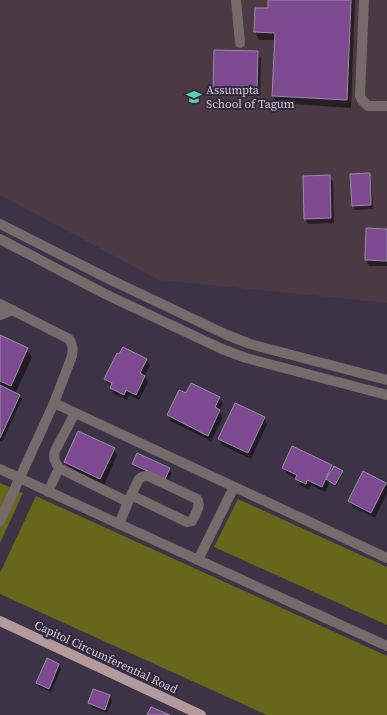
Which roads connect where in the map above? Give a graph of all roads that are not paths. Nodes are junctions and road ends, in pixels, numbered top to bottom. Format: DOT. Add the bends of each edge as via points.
graph roads {
  1 [pos="236,0"];
  2 [pos="364,0"];
  3 [pos="240,43"];
  4 [pos="387,106"];
  5 [pos="0,224"];
  6 [pos="0,240"];
  7 [pos="0,304"];
  8 [pos="13,310"];
  9 [pos="0,315"];
  10 [pos="387,380"];
  11 [pos="387,395"];
  12 [pos="54,403"];
  13 [pos="75,412"];
  14 [pos="59,468"];
  15 [pos="0,469"];
  16 [pos="20,478"];
  17 [pos="234,486"];
  18 [pos="48,492"];
  19 [pos="130,498"];
  20 [pos="0,521"];
  21 [pos="119,524"];
  22 [pos="387,558"];
  23 [pos="198,560"];
  24 [pos="0,622"];
  25 [pos="387,646"];
  26 [pos="184,712"];
  27 [pos="201,715"];
  1 -- 3 [label="street"];
  2 -- 4 [label="street" via="360,96 368,106"];
  5 -- 10 [label="street" via="227,335 250,344"];
  6 -- 11 [label="street" via="105,294 222,349 246,358"];
  7 -- 8 [label="street"];
  8 -- 9 [label="street"];
  8 -- 12 [label="street" via="69,339 73,344 72,356"];
  12 -- 13 [label="street"];
  12 -- 16 [label="street"];
  13 -- 14 [label="street" via="55,451 54,460"];
  13 -- 17 [label="street"];
  14 -- 18 [label="street"];
  14 -- 19 [label="street"];
  15 -- 16 [label="street"];
  16 -- 18 [label="street"];
  16 -- 20 [label="street"];
  17 -- 22 [label="street"];
  17 -- 23 [label="street"];
  18 -- 21 [label="street"];
  19 -- 19 [label="street" via="187,522 192,521 199,507 197,499 148,476 139,478"];
  19 -- 21 [label="street"];
  21 -- 23 [label="street"];
  23 -- 25 [label="street"];
  24 -- 26 [label="main road, Capitol Circumferential Road"];
  26 -- 27 [label="main road, Capitol Circumferential Road"];
}
